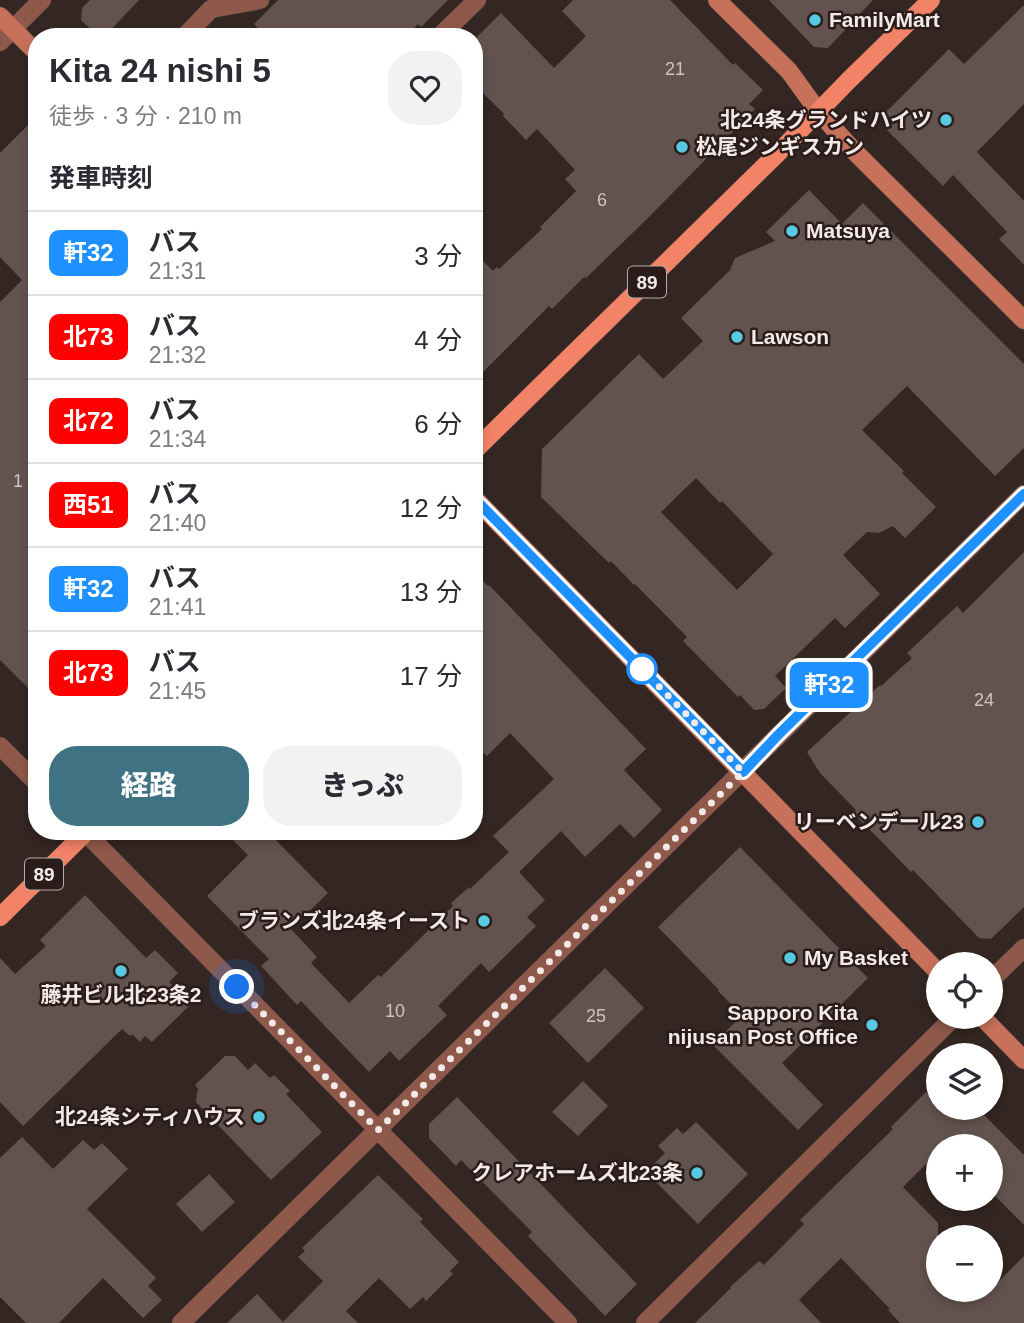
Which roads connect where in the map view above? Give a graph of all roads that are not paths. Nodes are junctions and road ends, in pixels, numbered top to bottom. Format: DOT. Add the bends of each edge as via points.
graph roads {
  1 [pos="42,0"];
  2 [pos="260,0"];
  3 [pos="477,0"];
  4 [pos="931,0"];
  5 [pos="727,3"];
  6 [pos="0,16"];
  7 [pos="193,28"];
  8 [pos="448,28"];
  9 [pos="7,35"];
  10 [pos="28,48"];
  11 [pos="818,111"];
  12 [pos="1024,320"];
  13 [pos="483,442"];
  14 [pos="1024,494"];
  15 [pos="483,507"];
  16 [pos="0,746"];
  17 [pos="743,772"];
  18 [pos="28,774"];
  19 [pos="78,840"];
  20 [pos="94,840"];
  21 [pos="0,917"];
  22 [pos="1024,948"];
  23 [pos="926,960"];
  24 [pos="1003,968"];
  25 [pos="942,1029"];
  26 [pos="994,1029"];
  27 [pos="1024,1060"];
  28 [pos="378,1130"];
  29 [pos="181,1323"];
  30 [pos="568,1323"];
  31 [pos="645,1323"];
  1 -- 9 [label="street"];
  2 -- 7 [label="street" via="211,9"];
  3 -- 8 [label="street"];
  4 -- 11 [label="main road, 89"];
  5 -- 11 [label="street" via="789,71"];
  6 -- 9 [label="street"];
  9 -- 10 [label="street"];
  11 -- 12 [label="street"];
  11 -- 13 [label="main road, 89"];
  14 -- 17 [label="street"];
  15 -- 17 [label="street"];
  16 -- 18 [label="street"];
  17 -- 23 [label="street"];
  17 -- 28 [label="street"];
  19 -- 21 [label="main road, 89"];
  20 -- 28 [label="street"];
  22 -- 24 [label="street"];
  25 -- 31 [label="street"];
  26 -- 27 [label="street"];
  28 -- 29 [label="street"];
  28 -- 30 [label="street"];
}
